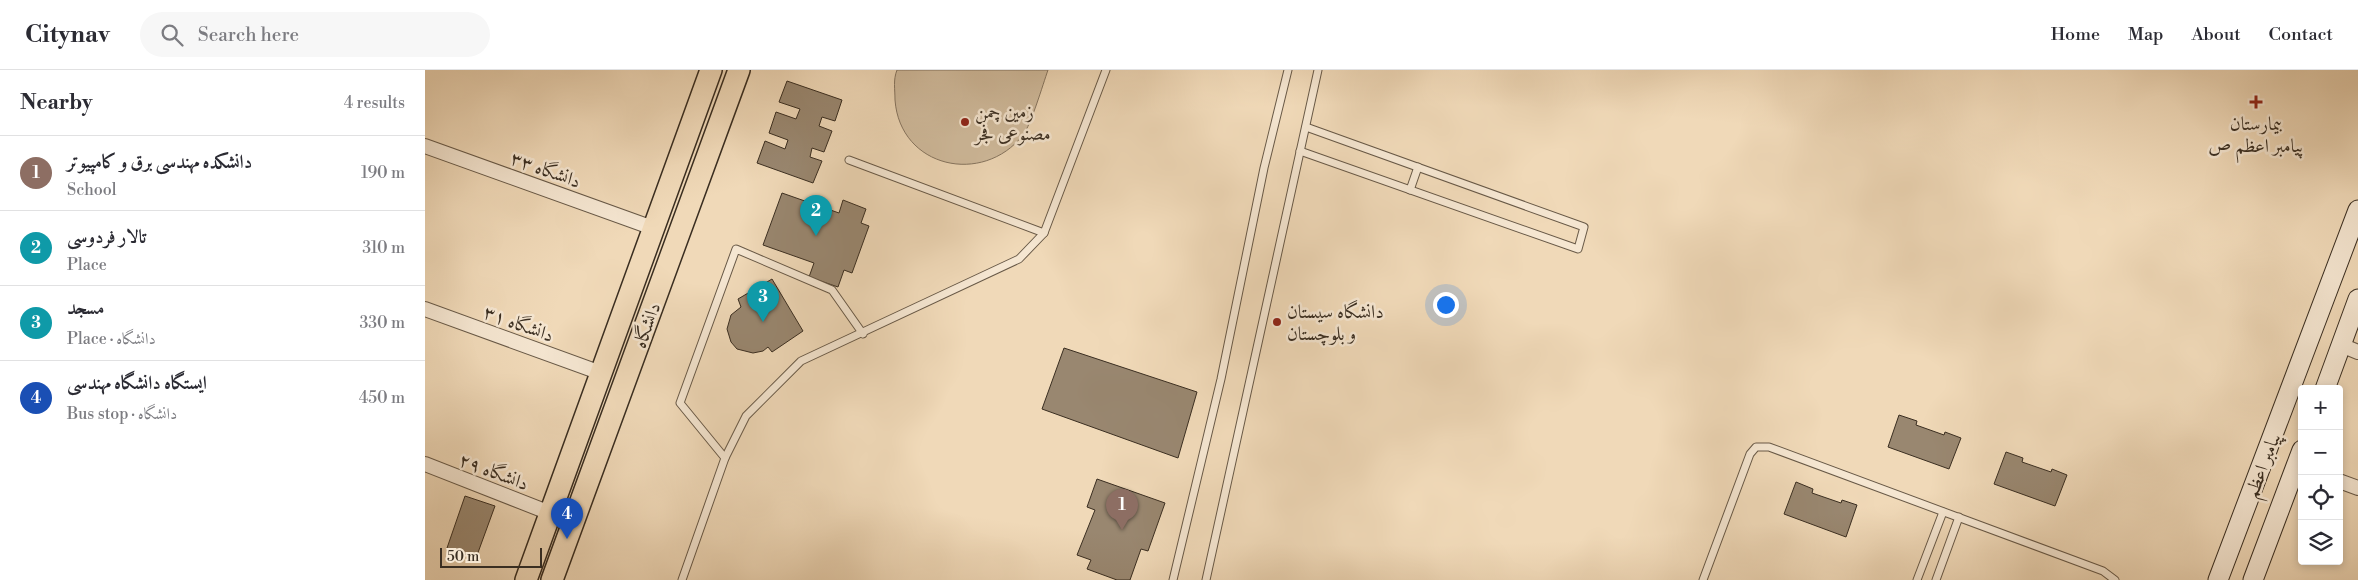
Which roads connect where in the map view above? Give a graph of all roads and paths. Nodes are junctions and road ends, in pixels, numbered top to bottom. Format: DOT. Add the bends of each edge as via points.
graph roads {
  1 [pos="711,70"];
  2 [pos="739,70"];
  3 [pos="1106,70"];
  4 [pos="1288,70"];
  5 [pos="1318,70"];
  6 [pos="1306,127"];
  7 [pos="425,146"];
  8 [pos="1300,151"];
  9 [pos="849,160"];
  10 [pos="1418,167"];
  11 [pos="1411,190"];
  12 [pos="2358,210"];
  13 [pos="653,228"];
  14 [pos="1044,234"];
  15 [pos="2358,299"];
  16 [pos="425,309"];
  17 [pos="863,334"];
  18 [pos="2349,349"];
  19 [pos="601,373"];
  20 [pos="2327,385"];
  21 [pos="725,458"];
  22 [pos="425,464"];
  23 [pos="2298,466"];
  24 [pos="2343,482"];
  25 [pos="2358,488"];
  26 [pos="1943,512"];
  27 [pos="550,513"];
  28 [pos="1959,518"];
  29 [pos="526,580"];
  30 [pos="553,580"];
  31 [pos="682,580"];
  32 [pos="1173,580"];
  33 [pos="1206,580"];
  34 [pos="1703,580"];
  35 [pos="1917,580"];
  36 [pos="1936,580"];
  37 [pos="2115,580"];
  38 [pos="2218,580"];
  39 [pos="2253,580"];
  1 -- 13 [label="main road, دانشگاه"];
  2 -- 30 [label="main road, دانشگاه"];
  3 -- 14 [label="lane"];
  4 -- 32 [label="lane" via="1264,168 1219,389"];
  5 -- 6 [label="lane"];
  6 -- 8 [label="lane"];
  6 -- 10 [label="lane"];
  7 -- 13 [label="street, دانشگاه ۳۳"];
  8 -- 11 [label="lane"];
  8 -- 33 [label="lane"];
  9 -- 14 [label="lane"];
  10 -- 11 [label="lane"];
  10 -- 11 [label="lane" via="1584,227 1578,249"];
  12 -- 38 [label="main road, پیامبر اعظم"];
  13 -- 19 [label="main road, دانشگاه"];
  14 -- 17 [label="lane" via="1019,259"];
  15 -- 18 [label="main road"];
  16 -- 19 [label="street, دانشگاه ۳۱"];
  17 -- 21 [label="lane" via="801,361 746,416"];
  17 -- 21 [label="lane" via="833,290 736,249 679,404"];
  18 -- 20 [label="main road"];
  19 -- 27 [label="main road, دانشگاه"];
  21 -- 31 [label="lane"];
  22 -- 27 [label="street, دانشگاه ۲۹"];
  23 -- 39 [label="main road, پیامبر اعظم"];
  24 -- 25 [label="street"];
  26 -- 28 [label="lane"];
  26 -- 34 [label="lane" via="1769,447 1755,447"];
  26 -- 35 [label="lane"];
  27 -- 29 [label="main road, دانشگاه"];
  28 -- 36 [label="lane"];
  28 -- 37 [label="lane" via="2103,571"];
}
